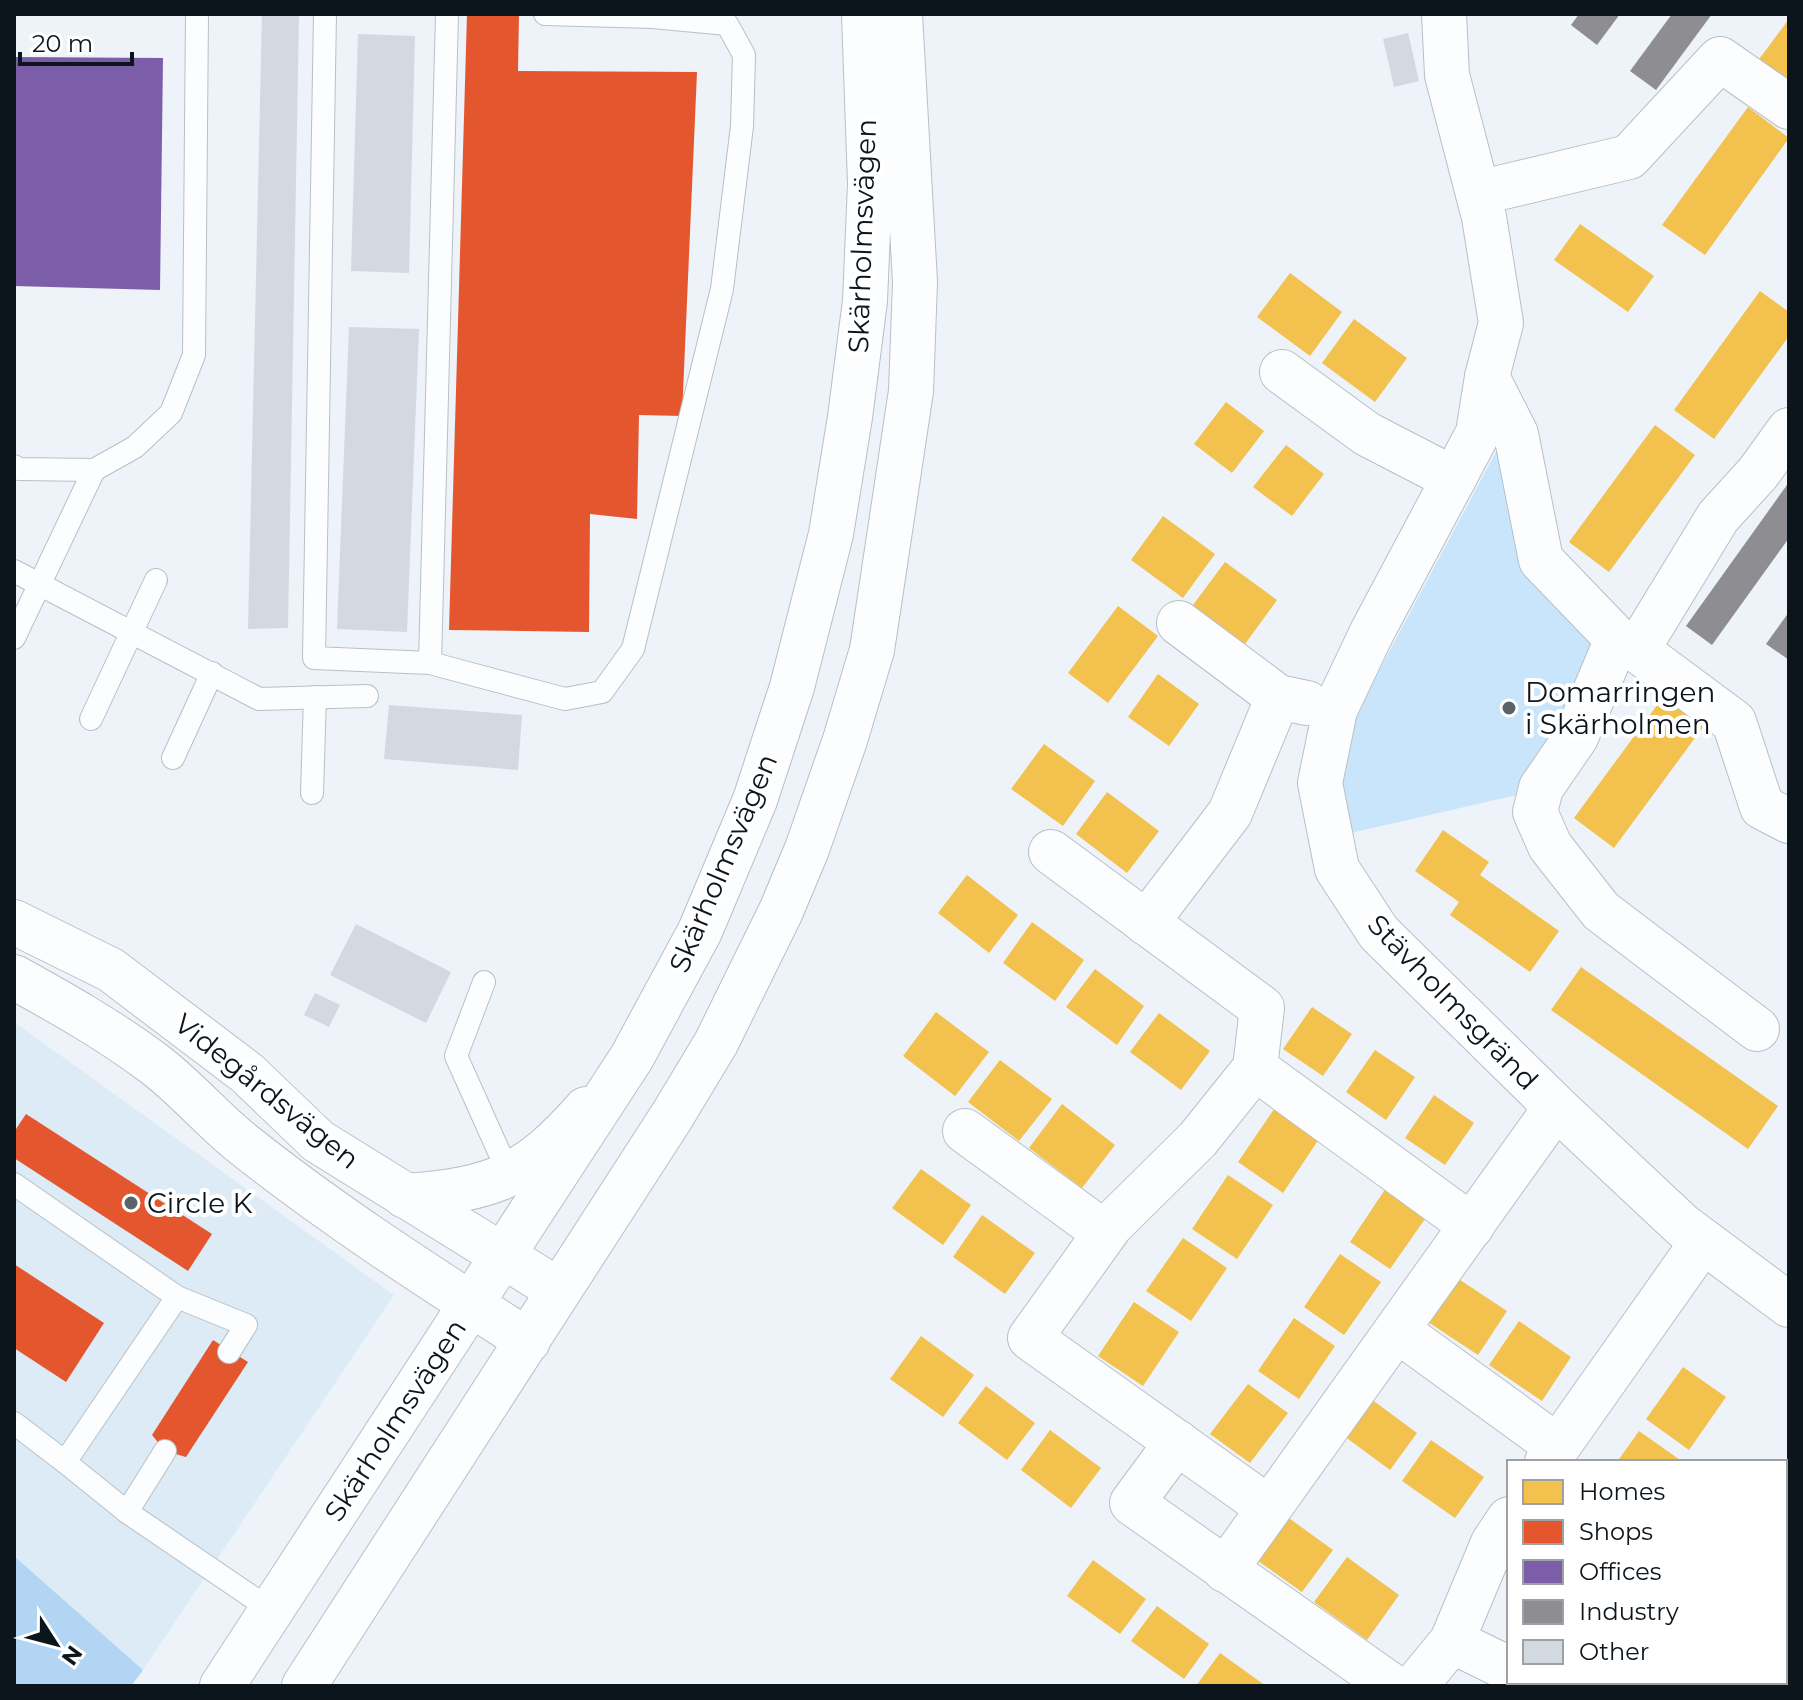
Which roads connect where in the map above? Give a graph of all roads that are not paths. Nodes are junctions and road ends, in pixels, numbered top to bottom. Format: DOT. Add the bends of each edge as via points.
graph roads {
  1 [pos="197,14"];
  2 [pos="325,14"];
  3 [pos="447,14"];
  4 [pos="545,14"];
  5 [pos="864,14"];
  6 [pos="900,14"];
  7 [pos="1444,14"];
  8 [pos="653,16"];
  9 [pos="1789,107"];
  10 [pos="1478,193"];
  11 [pos="1282,372"];
  12 [pos="1487,377"];
  13 [pos="1789,430"];
  14 [pos="14,466"];
  15 [pos="94,470"];
  16 [pos="1454,479"];
  17 [pos="14,571"];
  18 [pos="156,580"];
  19 [pos="40,584"];
  20 [pos="1179,623"];
  21 [pos="132,632"];
  22 [pos="14,638"];
  23 [pos="1627,644"];
  24 [pos="430,663"];
  25 [pos="212,673"];
  26 [pos="367,696"];
  27 [pos="315,697"];
  28 [pos="1278,697"];
  29 [pos="1335,710"];
  30 [pos="91,719"];
  31 [pos="173,758"];
  32 [pos="312,793"];
  33 [pos="1789,821"];
  34 [pos="1051,852"];
  35 [pos="1146,923"];
  36 [pos="21,940"];
  37 [pos="14,977"];
  38 [pos="484,982"];
  39 [pos="1757,1029"];
  40 [pos="632,1057"];
  41 [pos="1255,1068"];
  42 [pos="1556,1107"];
  43 [pos="965,1131"];
  44 [pos="509,1174"];
  45 [pos="14,1184"];
  46 [pos="405,1196"];
  47 [pos="1472,1226"];
  48 [pos="1105,1233"];
  49 [pos="1703,1241"];
  50 [pos="503,1254"];
  51 [pos="558,1290"];
  52 [pos="177,1297"];
  53 [pos="471,1304"];
  54 [pos="1789,1305"];
  55 [pos="1397,1330"];
  56 [pos="528,1341"];
  57 [pos="229,1352"];
  58 [pos="14,1423"];
  59 [pos="1177,1442"];
  60 [pos="165,1451"];
  61 [pos="1552,1454"];
  62 [pos="65,1462"];
  63 [pos="1269,1508"];
  64 [pos="127,1512"];
  65 [pos="1507,1522"];
  66 [pos="1225,1570"];
  67 [pos="271,1610"];
  68 [pos="1452,1641"];
  69 [pos="1507,1668"];
  70 [pos="222,1686"];
  71 [pos="304,1686"];
  72 [pos="1392,1686"];
  73 [pos="1415,1686"];
  1 -- 15 [label="lane" via="194,355 171,413 135,447"];
  2 -- 24 [label="lane" via="314,658"];
  3 -- 24 [label="lane"];
  4 -- 8 [label="lane"];
  5 -- 40 [label="street, Skärholmsvägen" via="870,184 865,301 831,534 792,687 755,800 700,931"];
  6 -- 51 [label="street, Skärholmsvägen" via="915,282 911,391 872,650 807,849 750,978 672,1116"];
  7 -- 10 [label="street, Stävholmsgränd" via="1447,75"];
  8 -- 24 [label="lane" via="727,24 744,55 742,126 722,289 633,649 602,692 565,699"];
  9 -- 10 [label="street" via="1720,59 1629,157"];
  10 -- 12 [label="street, Stävholmsgränd" via="1501,323"];
  11 -- 16 [label="street" via="1367,434"];
  12 -- 16 [label="street, Stävholmsgränd" via="1478,433"];
  12 -- 23 [label="street" via="1516,434 1541,560"];
  13 -- 23 [label="street" via="1718,517"];
  14 -- 15 [label="lane"];
  15 -- 19 [label="lane"];
  16 -- 29 [label="street, Stävholmsgränd"];
  17 -- 19 [label="lane"];
  18 -- 21 [label="lane"];
  19 -- 21 [label="lane"];
  19 -- 22 [label="lane"];
  20 -- 28 [label="street"];
  21 -- 25 [label="lane"];
  21 -- 30 [label="lane"];
  23 -- 33 [label="street" via="1734,722 1762,807"];
  23 -- 39 [label="street" via="1541,788 1535,812 1550,846 1601,911"];
  25 -- 27 [label="lane" via="259,699"];
  25 -- 31 [label="lane"];
  26 -- 27 [label="lane"];
  27 -- 32 [label="lane"];
  28 -- 29 [label="street"];
  28 -- 35 [label="street" via="1230,813"];
  29 -- 42 [label="street, Stävholmsgränd" via="1320,783 1337,869 1379,933"];
  34 -- 35 [label="street"];
  35 -- 41 [label="street" via="1262,1008"];
  36 -- 46 [label="street, Videgårdsvägen" via="111,970 247,1073 318,1141"];
  37 -- 53 [label="street, Videgårdsvägen" via="154,1064 237,1139 360,1231"];
  38 -- 44 [label="lane" via="456,1056"];
  40 -- 44 [label="street" via="562,1136"];
  40 -- 50 [label="street, Skärholmsvägen"];
  41 -- 47 [label="street"];
  41 -- 48 [label="street" via="1198,1139"];
  42 -- 47 [label="street, Stävholmsgränd"];
  42 -- 49 [label="street, Stävholmsgränd"];
  43 -- 48 [label="street"];
  44 -- 46 [label="street" via="458,1192"];
  45 -- 52 [label="lane"];
  46 -- 50 [label="street, Videgårdsvägen"];
  47 -- 55 [label="street, Stävholmsgränd"];
  48 -- 59 [label="street" via="1030,1338"];
  49 -- 54 [label="street, Stävholmsgränd"];
  49 -- 61 [label="street"];
  50 -- 51 [label="street, Videgårdsvägen"];
  50 -- 53 [label="street, Skärholmsvägen"];
  51 -- 56 [label="street, Skärholmsvägen"];
  52 -- 57 [label="lane" via="246,1325"];
  52 -- 62 [label="lane"];
  53 -- 56 [label="street, Videgårdsvägen"];
  53 -- 67 [label="street, Skärholmsvägen"];
  55 -- 61 [label="street"];
  55 -- 63 [label="street, Stävholmsgränd"];
  56 -- 71 [label="street, Skärholmsvägen"];
  58 -- 62 [label="lane"];
  59 -- 63 [label="street"];
  59 -- 66 [label="street" via="1132,1503"];
  60 -- 64 [label="lane"];
  62 -- 64 [label="lane"];
  63 -- 66 [label="street, Stävholmsgränd"];
  64 -- 67 [label="lane"];
  65 -- 68 [label="street"];
  66 -- 72 [label="street"];
  67 -- 70 [label="street, Skärholmsvägen"];
  68 -- 69 [label="street"];
  68 -- 73 [label="street"];
}
